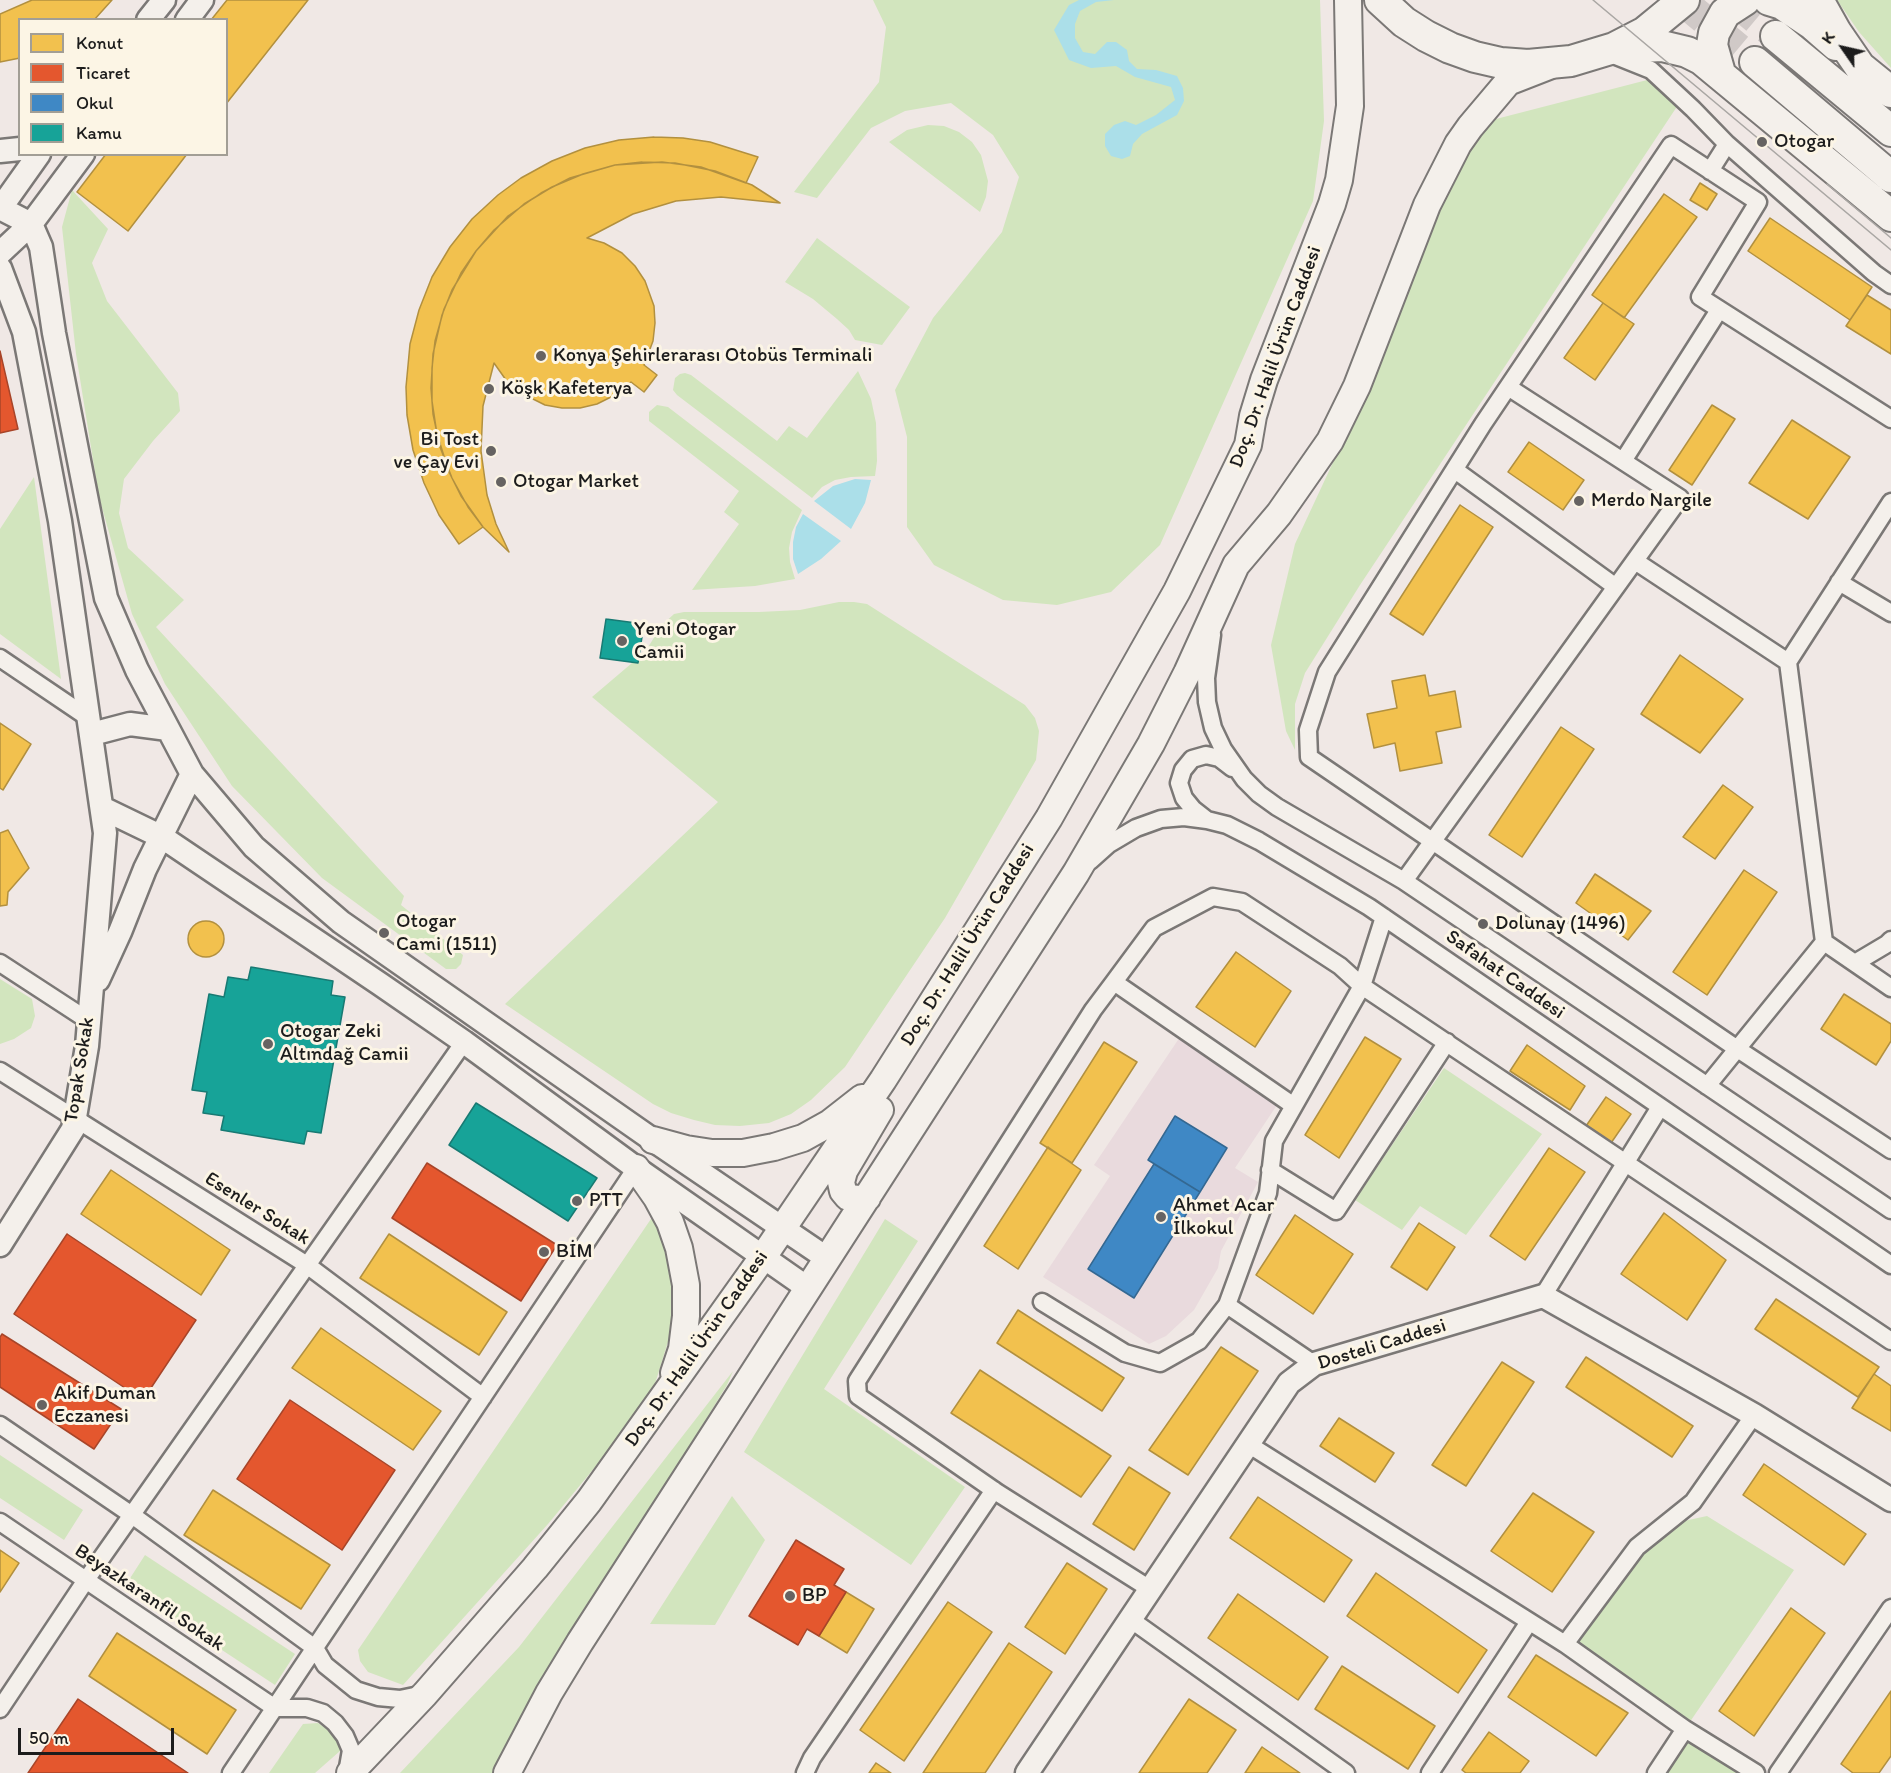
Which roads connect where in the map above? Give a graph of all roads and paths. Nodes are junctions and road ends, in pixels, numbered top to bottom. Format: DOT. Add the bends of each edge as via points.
graph roads {
  1 [pos="164,0"];
  2 [pos="202,0"];
  3 [pos="1347,0"];
  4 [pos="1380,0"];
  5 [pos="1684,0"];
  6 [pos="1745,0"];
  7 [pos="1769,0"];
  8 [pos="1818,0"];
  9 [pos="150,18"];
  10 [pos="188,18"];
  11 [pos="1776,36"];
  12 [pos="1609,50"];
  13 [pos="1755,62"];
  14 [pos="1554,64"];
  15 [pos="1860,67"];
  16 [pos="1720,73"];
  17 [pos="1891,92"];
  18 [pos="1891,131"];
  19 [pos="1727,144"];
  20 [pos="18,149"];
  21 [pos="0,151"];
  22 [pos="38,156"];
  23 [pos="82,156"];
  24 [pos="1710,171"];
  25 [pos="1891,177"];
  26 [pos="0,209"];
  27 [pos="1891,216"];
  28 [pos="31,224"];
  29 [pos="0,253"];
  30 [pos="0,268"];
  31 [pos="1891,285"];
  32 [pos="4,296"];
  33 [pos="1719,310"];
  34 [pos="1508,387"];
  35 [pos="1891,419"];
  36 [pos="1623,461"];
  37 [pos="1455,470"];
  38 [pos="1891,502"];
  39 [pos="1635,561"];
  40 [pos="1839,582"];
  41 [pos="1616,587"];
  42 [pos="1216,609"];
  43 [pos="1891,614"];
  44 [pos="0,658"];
  45 [pos="1788,662"];
  46 [pos="91,727"];
  47 [pos="168,729"];
  48 [pos="192,774"];
  49 [pos="1244,779"];
  50 [pos="102,808"];
  51 [pos="1207,820"];
  52 [pos="162,837"];
  53 [pos="1432,840"];
  54 [pos="1076,873"];
  55 [pos="1404,881"];
  56 [pos="1384,917"];
  57 [pos="1891,940"];
  58 [pos="1824,942"];
  59 [pos="0,963"];
  60 [pos="1855,963"];
  61 [pos="1114,982"];
  62 [pos="1362,986"];
  63 [pos="1891,988"];
  64 [pos="91,996"];
  65 [pos="89,1021"];
  66 [pos="464,1042"];
  67 [pos="1447,1042"];
  68 [pos="1736,1048"];
  69 [pos="0,1071"];
  70 [pos="883,1080"];
  71 [pos="1707,1086"];
  72 [pos="1294,1106"];
  73 [pos="1660,1107"];
  74 [pos="74,1119"];
  75 [pos="653,1140"];
  76 [pos="1891,1150"];
  77 [pos="1624,1162"];
  78 [pos="636,1168"];
  79 [pos="1270,1170"];
  80 [pos="867,1198"];
  81 [pos="1891,1210"];
  82 [pos="782,1229"];
  83 [pos="0,1245"];
  84 [pos="763,1257"];
  85 [pos="828,1259"];
  86 [pos="307,1265"];
  87 [pos="1891,1265"];
  88 [pos="809,1289"];
  89 [pos="1543,1296"];
  90 [pos="1042,1302"];
  91 [pos="1227,1305"];
  92 [pos="1891,1341"];
  93 [pos="1314,1364"];
  94 [pos="668,1393"];
  95 [pos="483,1397"];
  96 [pos="1754,1415"];
  97 [pos="0,1425"];
  98 [pos="1248,1444"];
  99 [pos="994,1490"];
  100 [pos="1891,1500"];
  101 [pos="132,1515"];
  102 [pos="0,1522"];
  103 [pos="86,1580"];
  104 [pos="1150,1589"];
  105 [pos="1891,1608"];
  106 [pos="1130,1619"];
  107 [pos="1529,1622"];
  108 [pos="1565,1644"];
  109 [pos="315,1648"];
  110 [pos="425,1694"];
  111 [pos="274,1708"];
  112 [pos="0,1709"];
  113 [pos="1685,1729"];
  114 [pos="1344,1772"];
  115 [pos="231,1773"];
  116 [pos="349,1773"];
  117 [pos="507,1773"];
  118 [pos="805,1773"];
  119 [pos="1027,1773"];
  120 [pos="1430,1773"];
  121 [pos="1656,1773"];
  122 [pos="1756,1773"];
  123 [pos="1778,1773"];
  1 -- 9 [label="street"];
  2 -- 10 [label="street"];
  3 -- 70 [label="main road, Doç. Dr. Halil Ürün Caddesi" via="1350,106 1339,180 1264,380 1248,445 1177,591 1049,818"];
  4 -- 14 [label="highway" via="1404,22 1450,48 1501,63"];
  5 -- 12 [label="highway" via="1645,32"];
  6 -- 16 [label="highway" via="1725,13 1714,33 1712,45"];
  7 -- 15 [label="highway" via="1812,24"];
  8 -- 15 [label="highway"];
  11 -- 18 [label="highway"];
  12 -- 14 [label="highway"];
  12 -- 16 [label="highway" via="1672,48 1701,59"];
  12 -- 19 [label="street" via="1651,70"];
  13 -- 25 [label="highway"];
  14 -- 42 [label="main road" via="1508,82 1458,144 1427,205 1357,386 1330,441 1279,514 1236,565"];
  15 -- 17 [label="highway"];
  16 -- 27 [label="highway"];
  19 -- 24 [label="street"];
  19 -- 31 [label="street"];
  20 -- 21 [label="street"];
  22 -- 26 [label="street"];
  23 -- 28 [label="street"];
  24 -- 33 [label="street" via="1758,202 1700,297"];
  24 -- 34 [label="street" via="1671,145"];
  26 -- 28 [label="street"];
  28 -- 29 [label="street"];
  28 -- 47 [label="street" via="42,247 54,333 106,598"];
  30 -- 32 [label="street, Topak Sokak"];
  32 -- 46 [label="street, Topak Sokak" via="24,332 60,521"];
  33 -- 35 [label="street"];
  33 -- 36 [label="street"];
  34 -- 36 [label="street"];
  34 -- 37 [label="street"];
  36 -- 39 [label="street" via="1680,498"];
  37 -- 41 [label="street"];
  37 -- 53 [label="street" via="1327,672 1308,730 1309,757"];
  38 -- 40 [label="street"];
  39 -- 41 [label="street"];
  39 -- 45 [label="street"];
  40 -- 43 [label="street"];
  40 -- 45 [label="street"];
  41 -- 53 [label="street"];
  42 -- 49 [label="street, Safahat Caddesi" via="1206,678 1207,702 1223,749"];
  42 -- 54 [label="main road" via="1151,744"];
  44 -- 46 [label="street"];
  45 -- 58 [label="street"];
  46 -- 47 [label="street" via="130,724"];
  46 -- 50 [label="street, Topak Sokak"];
  47 -- 48 [label="street"];
  48 -- 52 [label="street"];
  48 -- 75 [label="street" via="254,847 341,922"];
  49 -- 51 [label="street" via="1219,758 1206,755 1192,759 1179,783 1184,798"];
  49 -- 55 [label="street, Safahat Caddesi" via="1277,807"];
  50 -- 52 [label="street"];
  50 -- 64 [label="street, Topak Sokak" via="105,833"];
  51 -- 54 [label="street, Safahat Caddesi" via="1161,819 1136,828 1109,844"];
  51 -- 56 [label="street, Safahat Caddesi" via="1259,841"];
  52 -- 64 [label="street"];
  52 -- 66 [label="street"];
  53 -- 55 [label="street"];
  53 -- 68 [label="street"];
  54 -- 80 [label="main road"];
  55 -- 71 [label="street, Safahat Caddesi"];
  56 -- 62 [label="street"];
  56 -- 73 [label="street, Safahat Caddesi"];
  57 -- 60 [label="street"];
  58 -- 60 [label="street"];
  58 -- 68 [label="street"];
  59 -- 65 [label="street"];
  60 -- 63 [label="street"];
  61 -- 62 [label="street" via="1154,928 1214,897 1242,902 1340,966"];
  61 -- 72 [label="street"];
  61 -- 99 [label="street" via="857,1381 858,1396"];
  62 -- 67 [label="street"];
  62 -- 72 [label="street"];
  64 -- 65 [label="street, Topak Sokak"];
  65 -- 74 [label="street, Topak Sokak"];
  66 -- 78 [label="street"];
  66 -- 86 [label="street"];
  67 -- 77 [label="street"];
  67 -- 79 [label="street" via="1336,1211"];
  68 -- 71 [label="street"];
  68 -- 76 [label="street"];
  69 -- 74 [label="street, Esenler Sokak"];
  70 -- 75 [label="main road" via="830,1123 803,1138 774,1147 712,1153"];
  70 -- 80 [label="main road" via="880,1112 841,1182 848,1197"];
  70 -- 82 [label="main road, Doç. Dr. Halil Ürün Caddesi"];
  71 -- 81 [label="street, Safahat Caddesi"];
  72 -- 79 [label="street" via="1274,1141"];
  73 -- 77 [label="street"];
  73 -- 87 [label="street, Safahat Caddesi"];
  74 -- 83 [label="street, Topak Sokak" via="73,1129"];
  74 -- 86 [label="street, Esenler Sokak"];
  75 -- 82 [label="street"];
  77 -- 89 [label="street"];
  77 -- 92 [label="street"];
  78 -- 84 [label="street"];
  78 -- 94 [label="main road" via="670,1222 686,1285 682,1349"];
  78 -- 95 [label="street"];
  79 -- 91 [label="street" via="1268,1192"];
  80 -- 85 [label="main road"];
  82 -- 84 [label="main road, Doç. Dr. Halil Ürün Caddesi"];
  82 -- 85 [label="street"];
  84 -- 88 [label="street"];
  84 -- 94 [label="main road, Doç. Dr. Halil Ürün Caddesi"];
  85 -- 88 [label="main road"];
  86 -- 95 [label="street, Esenler Sokak"];
  86 -- 101 [label="street"];
  88 -- 117 [label="main road" via="580,1642"];
  89 -- 93 [label="street, Dosteli Caddesi"];
  89 -- 96 [label="street"];
  90 -- 91 [label="street" via="1125,1353 1160,1363 1199,1341"];
  91 -- 93 [label="street"];
  93 -- 98 [label="street, Dosteli Caddesi" via="1289,1383"];
  94 -- 110 [label="main road, Doç. Dr. Halil Ürün Caddesi" via="535,1568"];
  95 -- 109 [label="street"];
  96 -- 100 [label="street"];
  96 -- 108 [label="street" via="1693,1502 1636,1547"];
  97 -- 101 [label="street"];
  98 -- 104 [label="street, Dosteli Caddesi"];
  98 -- 107 [label="street"];
  99 -- 104 [label="street"];
  99 -- 118 [label="street"];
  101 -- 103 [label="street"];
  101 -- 109 [label="street"];
  102 -- 103 [label="street, Beyazkaranfil Sokak"];
  103 -- 111 [label="street, Beyazkaranfil Sokak"];
  103 -- 112 [label="street"];
  104 -- 106 [label="street, Dosteli Caddesi"];
  105 -- 123 [label="street"];
  106 -- 114 [label="street"];
  106 -- 119 [label="street, Dosteli Caddesi"];
  107 -- 108 [label="street"];
  107 -- 120 [label="street"];
  108 -- 113 [label="street"];
  109 -- 110 [label="street" via="325,1665 356,1690 400,1699"];
  109 -- 111 [label="street"];
  110 -- 116 [label="main road, Doç. Dr. Halil Ürün Caddesi"];
  111 -- 115 [label="street"];
  111 -- 116 [label="street" via="307,1708 323,1713 335,1723 351,1750"];
  113 -- 121 [label="street"];
  113 -- 122 [label="street"];
}
